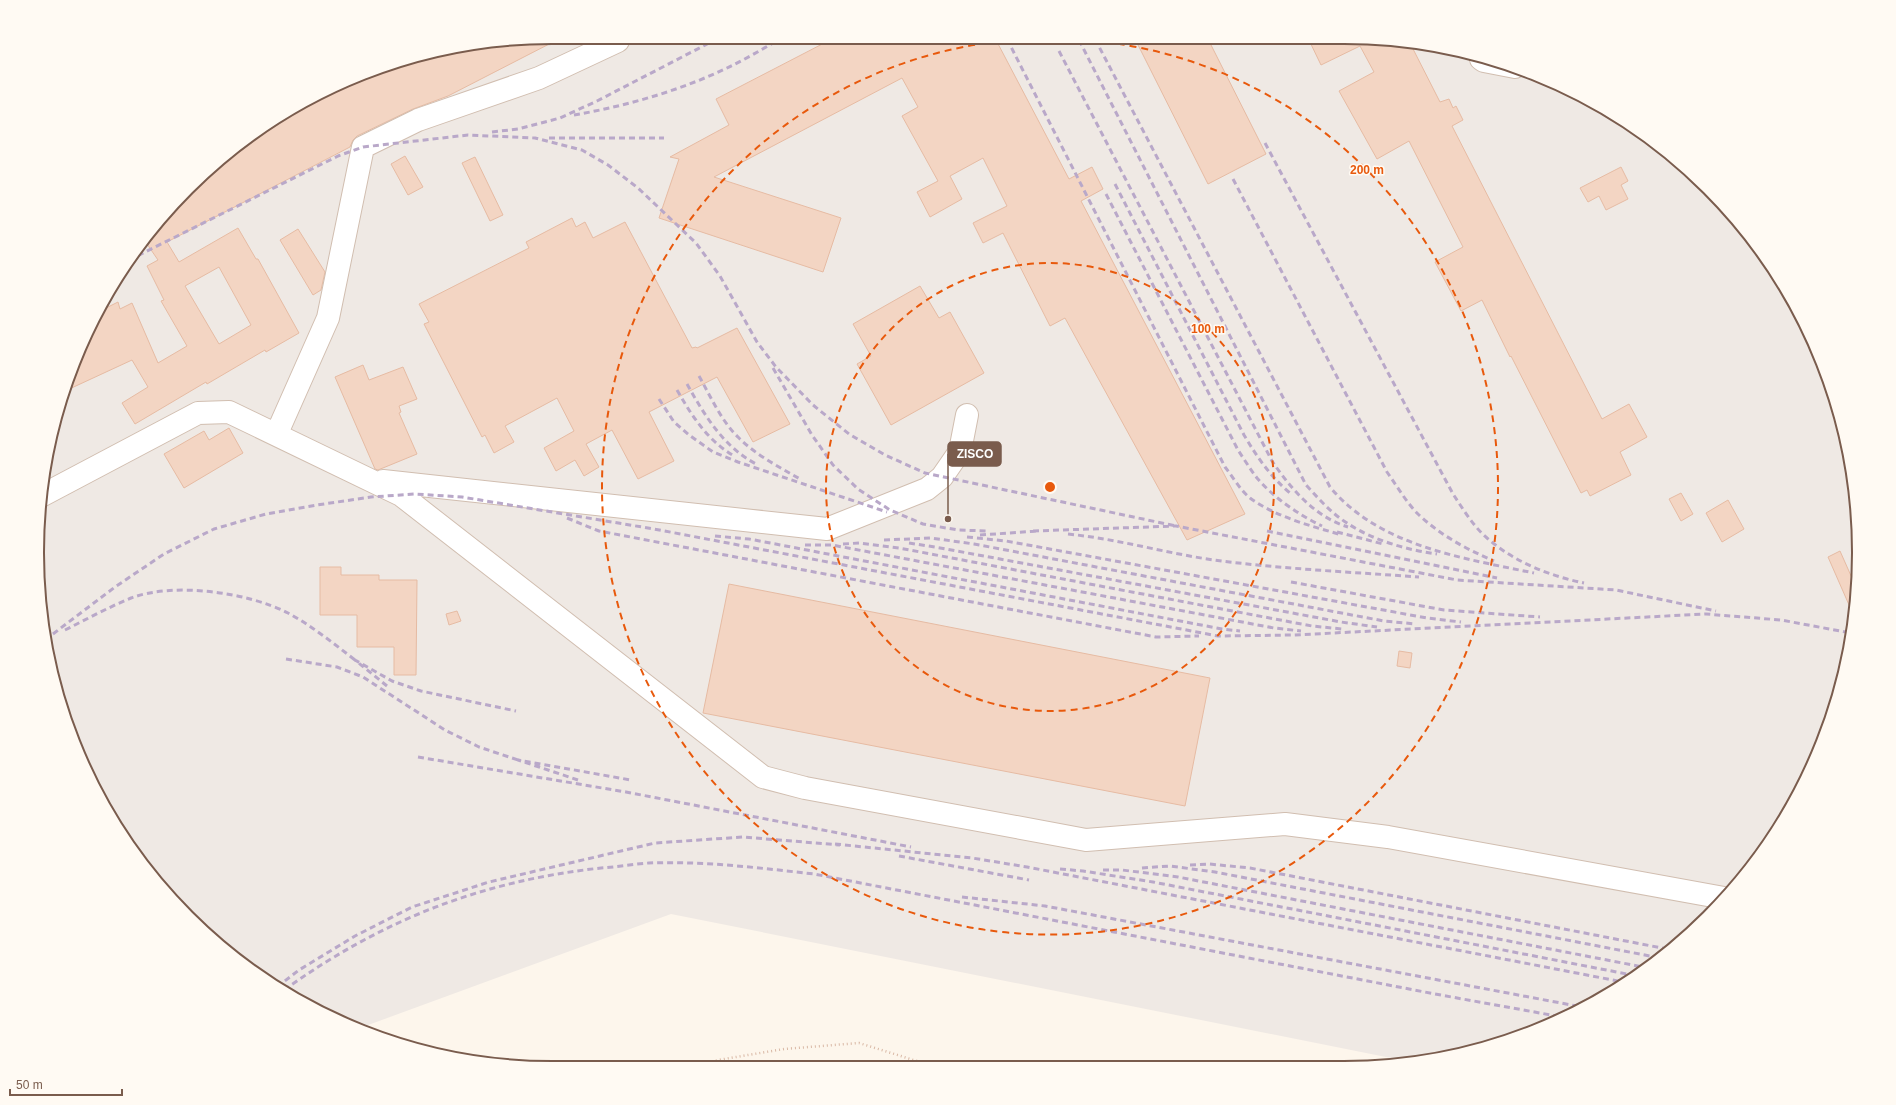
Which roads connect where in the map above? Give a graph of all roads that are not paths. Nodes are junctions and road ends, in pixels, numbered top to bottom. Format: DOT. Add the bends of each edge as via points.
graph roads {
  1 [pos="612,44"];
  2 [pos="967,414"];
  3 [pos="278,434"];
  4 [pos="370,479"];
  5 [pos="47,493"];
  6 [pos="1718,897"];
  1 -- 3 [label="lane" via="539,78 418,120 362,147 328,318"];
  2 -- 4 [label="lane" via="960,451 942,477 928,489 826,529"];
  3 -- 4 [label="lane"];
  3 -- 5 [label="lane" via="229,412 198,413"];
  4 -- 6 [label="lane" via="401,495 763,776 805,788 1086,840 1286,824 1388,836"];
}
